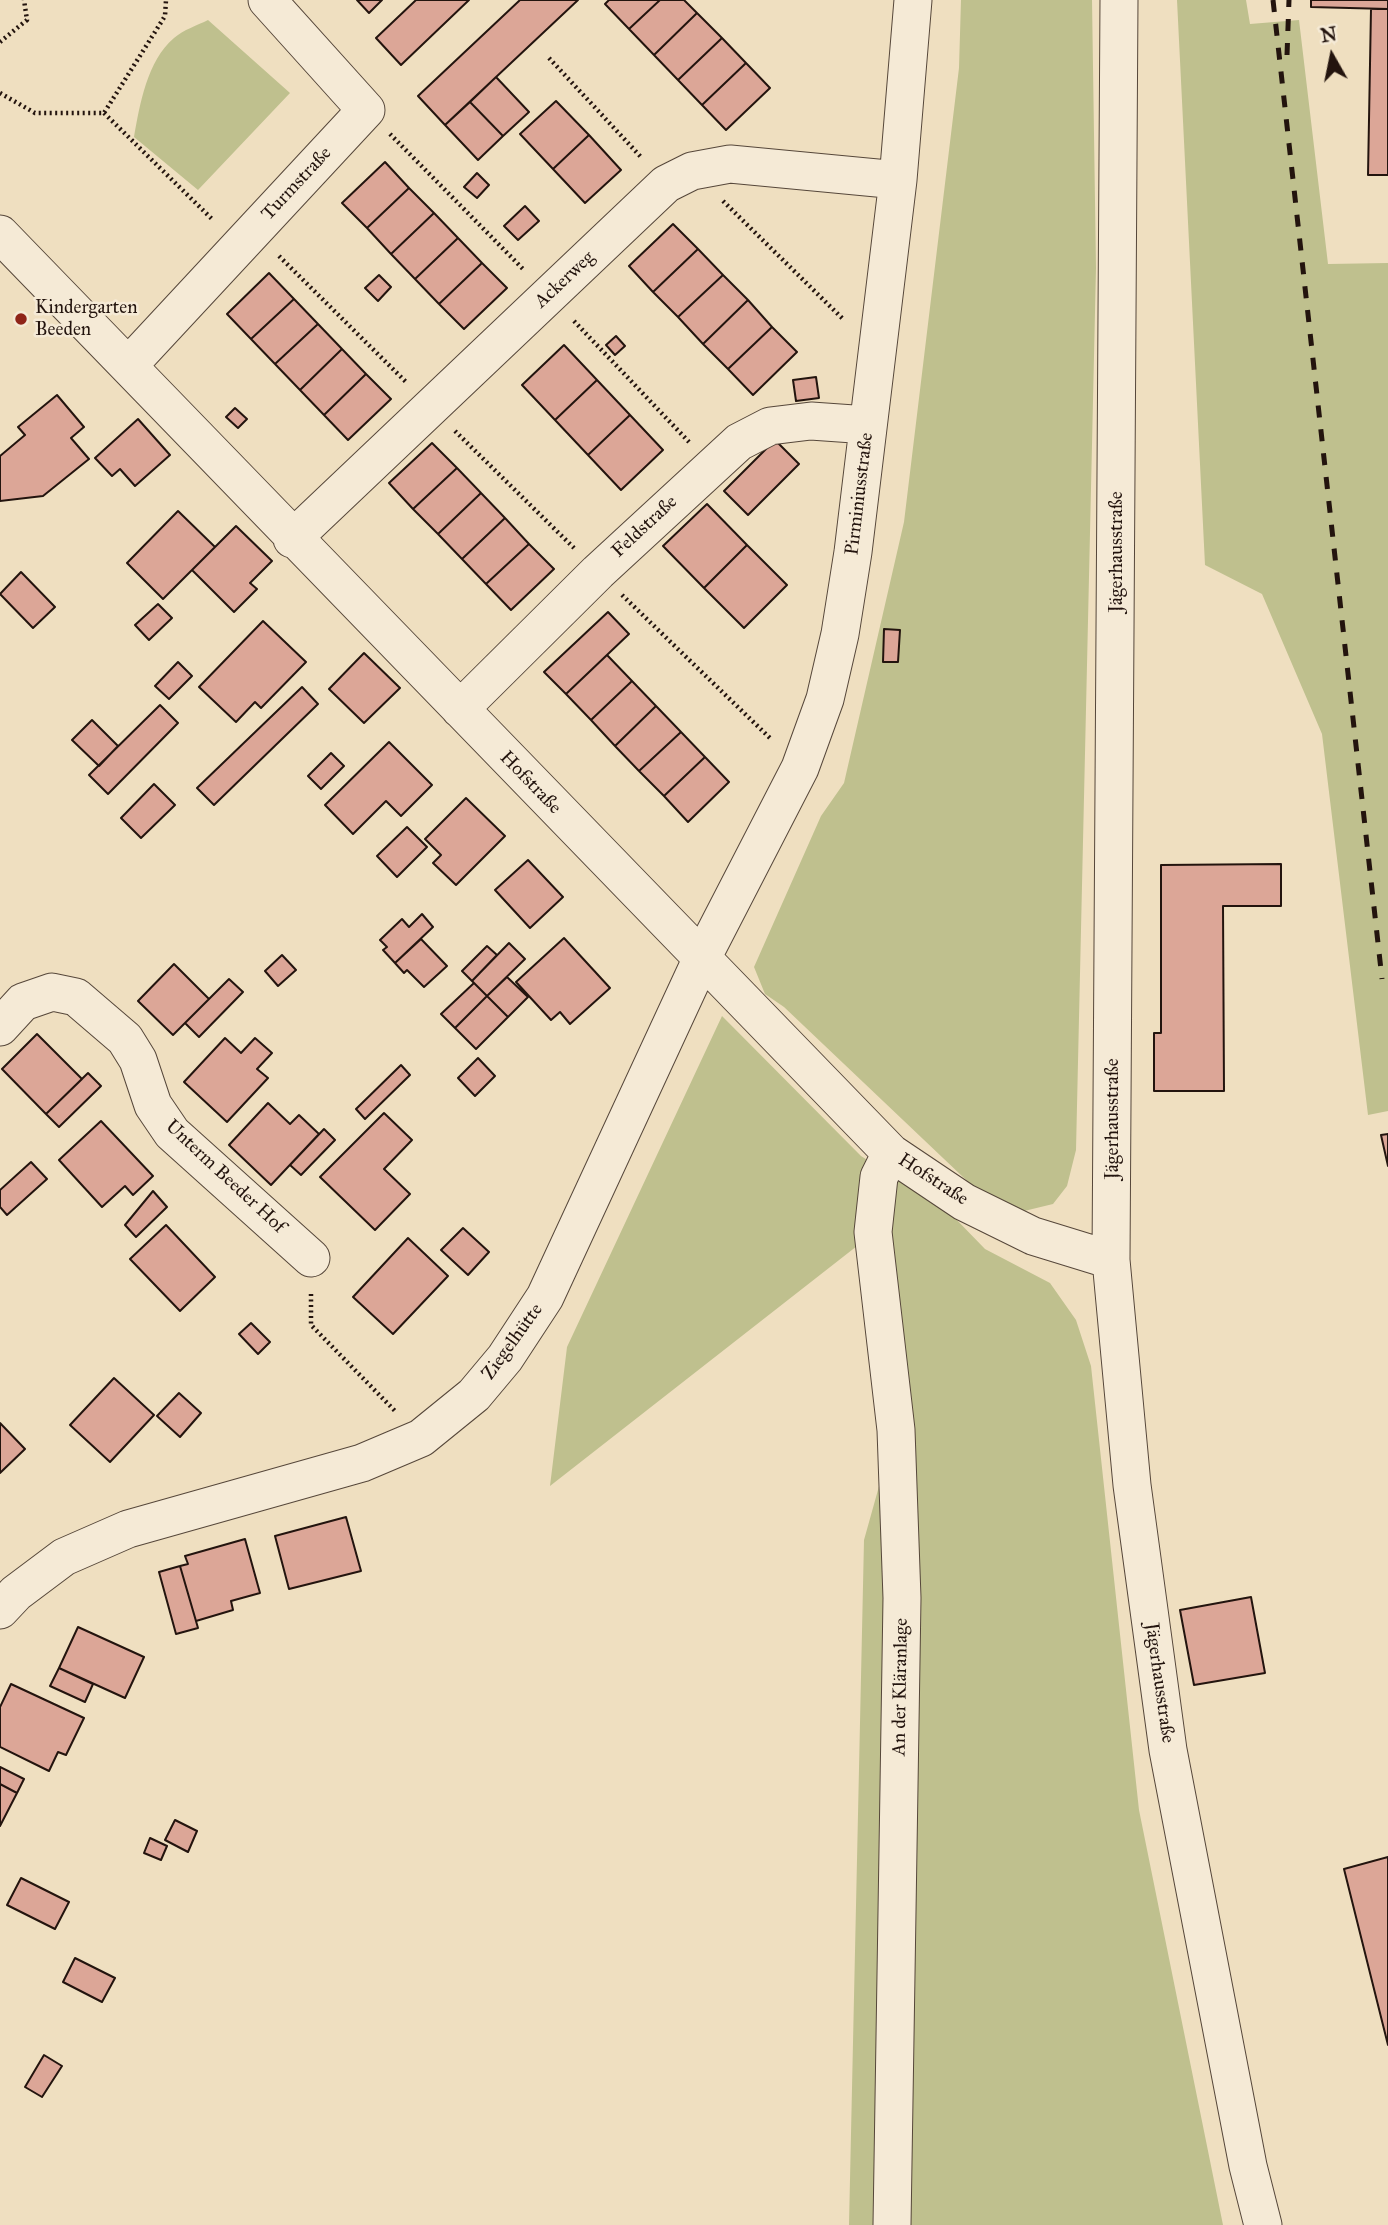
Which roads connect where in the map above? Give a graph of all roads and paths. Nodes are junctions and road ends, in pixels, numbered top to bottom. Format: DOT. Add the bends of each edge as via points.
graph roads {
  1 [pos="23,0"];
  2 [pos="166,0"];
  3 [pos="267,0"];
  4 [pos="913,0"];
  5 [pos="1119,0"];
  6 [pos="0,43"];
  7 [pos="549,58"];
  8 [pos="0,93"];
  9 [pos="104,113"];
  10 [pos="679,177"];
  11 [pos="898,180"];
  12 [pos="0,234"];
  13 [pos="246,239"];
  14 [pos="877,354"];
  15 [pos="128,366"];
  16 [pos="431,407"];
  17 [pos="868,425"];
  18 [pos="292,539"];
  19 [pos="598,572"];
  20 [pos="460,709"];
  21 [pos="800,768"];
  22 [pos="701,960"];
  23 [pos="0,1027"];
  24 [pos="891,1153"];
  25 [pos="311,1258"];
  26 [pos="1111,1260"];
  27 [pos="421,1437"];
  28 [pos="5,1593"];
  29 [pos="892,2225"];
  30 [pos="1263,2225"];
  1 -- 6 [label="path" via="27,20"];
  2 -- 9 [label="path" via="165,16"];
  3 -- 13 [label="street, Turmstraße" via="366,110"];
  4 -- 11 [label="street, Pirminiusstraße"];
  5 -- 26 [label="street, Jägerhausstraße"];
  7 -- 10 [label="path"];
  8 -- 9 [label="path" via="35,113"];
  9 -- 13 [label="path"];
  10 -- 11 [label="street" via="730,163"];
  10 -- 14 [label="path"];
  10 -- 16 [label="street, Ackerweg"];
  11 -- 14 [label="street, Pirminiusstraße"];
  12 -- 15 [label="street, Hofstraße"];
  13 -- 15 [label="street, Turmstraße"];
  13 -- 16 [label="path"];
  14 -- 17 [label="street, Pirminiusstraße"];
  15 -- 18 [label="street, Hofstraße"];
  16 -- 18 [label="street, Ackerweg"];
  16 -- 19 [label="path"];
  17 -- 19 [label="street, Feldstraße" via="811,421 770,426 739,442"];
  17 -- 21 [label="street, Pirminiusstraße" via="840,634 825,699"];
  18 -- 20 [label="street, Hofstraße"];
  19 -- 20 [label="street, Feldstraße"];
  19 -- 21 [label="path"];
  20 -- 22 [label="street, Hofstraße"];
  21 -- 22 [label="street, Pirminiusstraße"];
  22 -- 24 [label="street, Hofstraße"];
  22 -- 27 [label="street, Ziegelhütte" via="545,1297 505,1359 474,1395"];
  23 -- 25 [label="street, Unterm Beeder Hof" via="23,1002 52,992 76,997 125,1039 138,1060 153,1105 172,1133"];
  24 -- 26 [label="street, Hofstraße" via="964,1202 1033,1236"];
  24 -- 29 [label="street, An der Kläranlage" via="879,1177 873,1232 896,1430 902,1598"];
  25 -- 27 [label="path" via="312,1325"];
  26 -- 30 [label="street, Jägerhausstraße" via="1132,1485 1168,1750"];
  27 -- 28 [label="street, Ziegelhütte" via="362,1463 128,1529 64,1557"];
}
